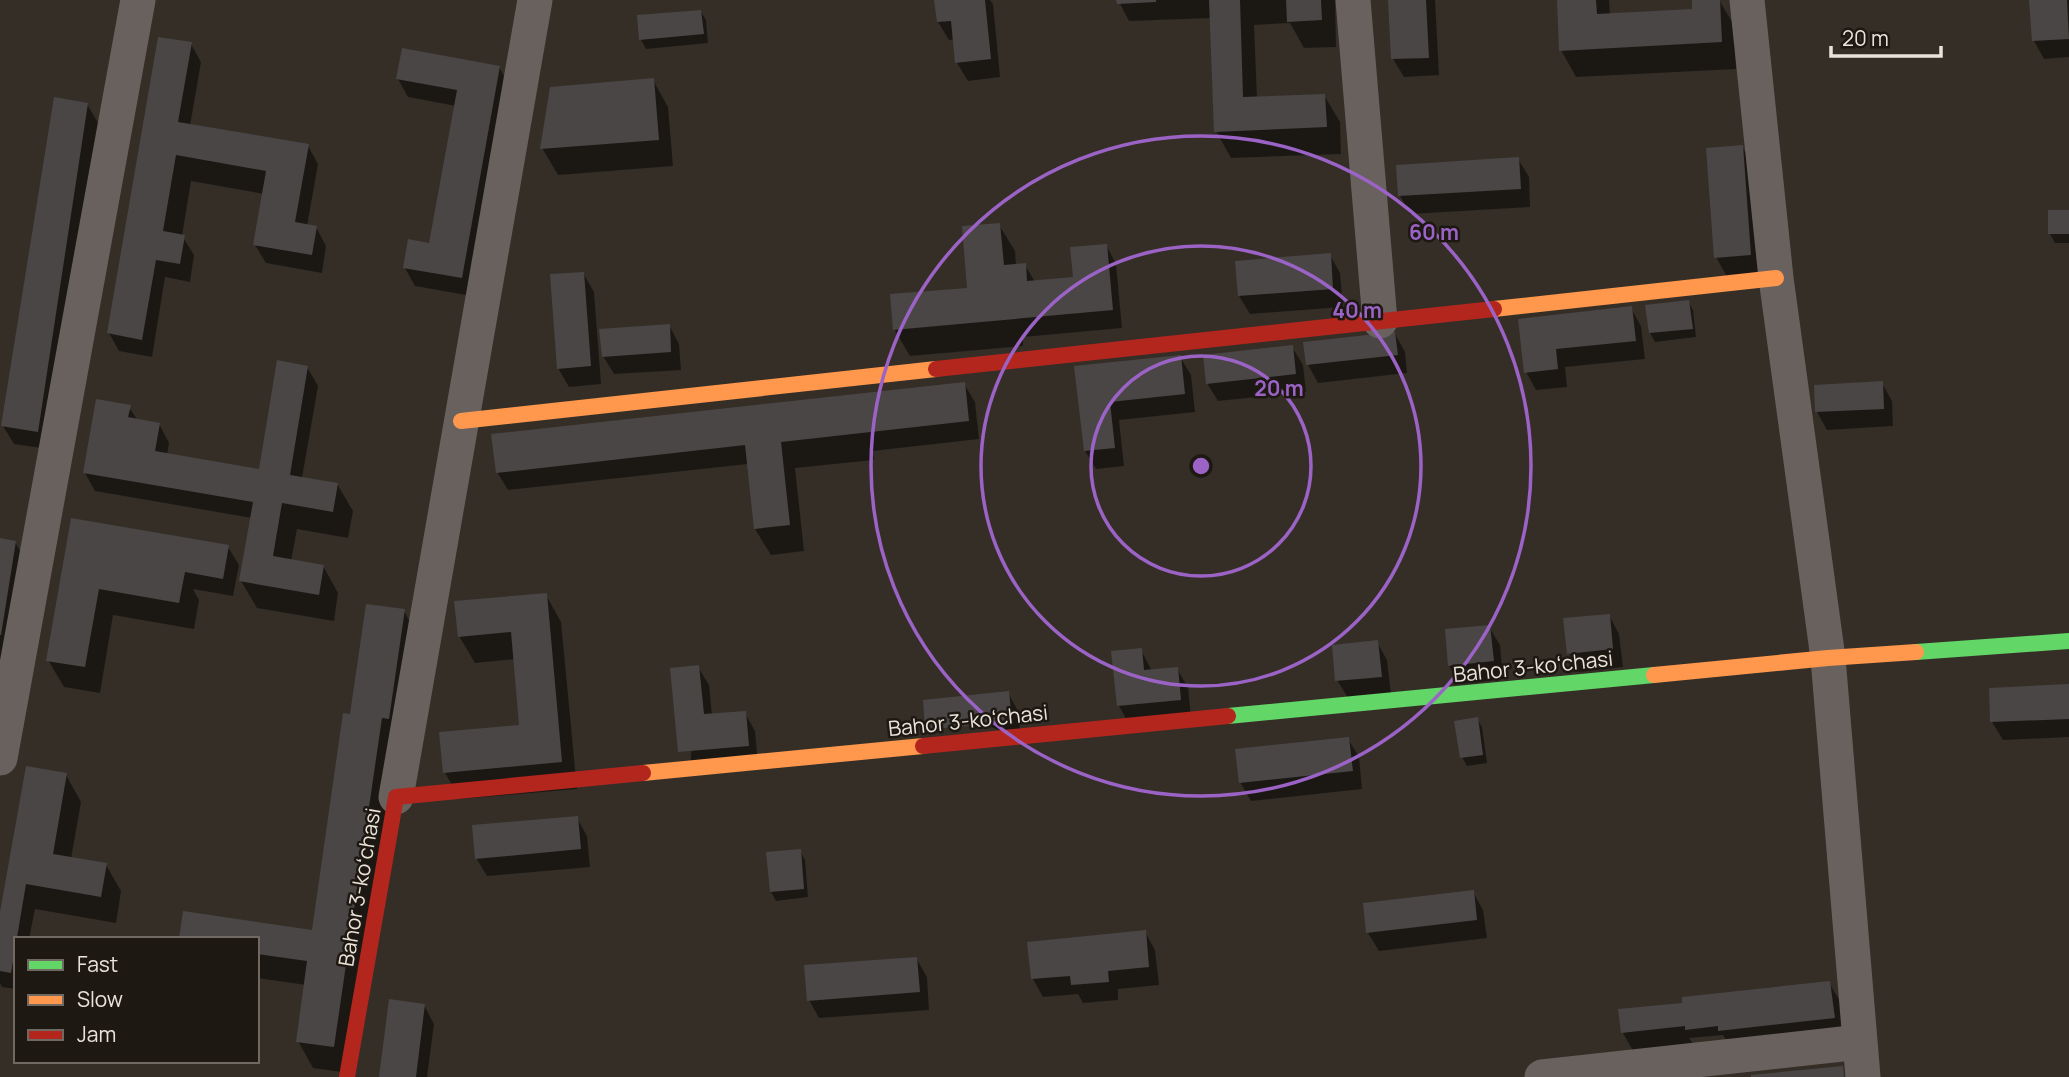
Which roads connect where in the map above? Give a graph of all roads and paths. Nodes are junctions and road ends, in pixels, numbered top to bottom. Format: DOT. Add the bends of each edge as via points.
graph roads {
  1 [pos="138,0"];
  2 [pos="535,0"];
  3 [pos="1353,0"];
  4 [pos="1747,0"];
  5 [pos="1776,278"];
  6 [pos="1380,321"];
  7 [pos="461,421"];
  8 [pos="2069,641"];
  9 [pos="1828,658"];
  10 [pos="0,758"];
  11 [pos="396,797"];
  12 [pos="1860,1042"];
  13 [pos="347,1077"];
  14 [pos="1542,1077"];
  15 [pos="1863,1077"];
  1 -- 10 [label="street"];
  2 -- 7 [label="street"];
  3 -- 6 [label="street"];
  4 -- 5 [label="street"];
  5 -- 6 [label="street"];
  5 -- 9 [label="street"];
  6 -- 7 [label="street"];
  7 -- 11 [label="street"];
  8 -- 9 [label="street, Bahor 3-koʻchasi"];
  9 -- 11 [label="street, Bahor 3-koʻchasi"];
  9 -- 12 [label="street"];
  11 -- 13 [label="street, Bahor 3-koʻchasi"];
  12 -- 14 [label="street"];
  12 -- 15 [label="street"];
}
